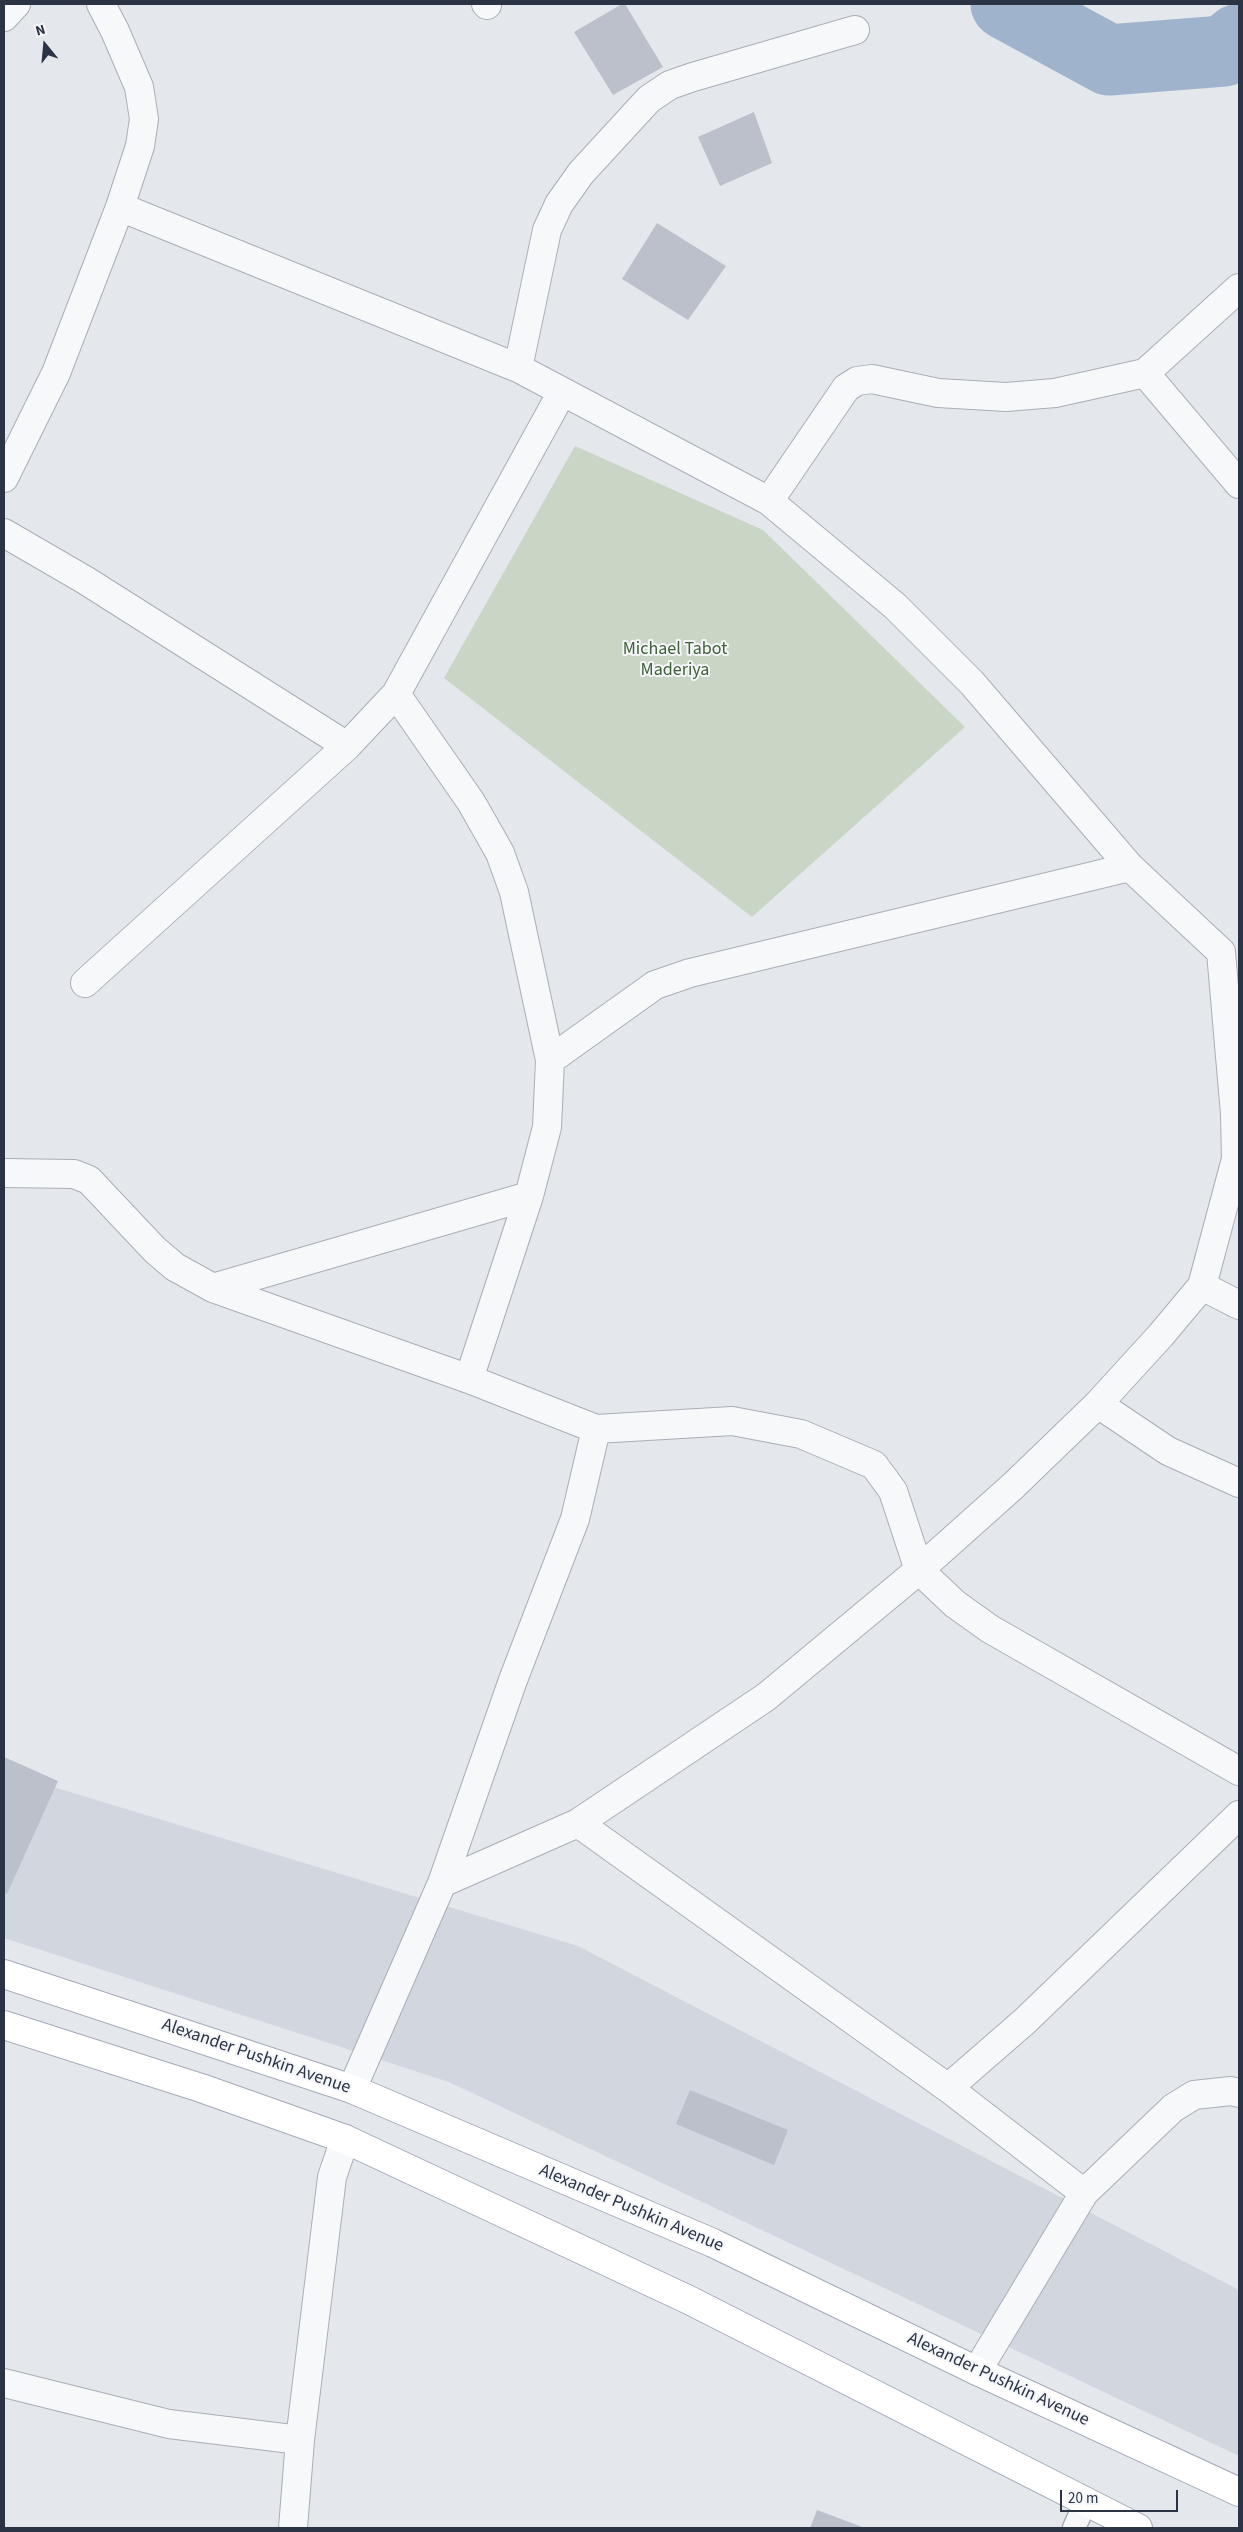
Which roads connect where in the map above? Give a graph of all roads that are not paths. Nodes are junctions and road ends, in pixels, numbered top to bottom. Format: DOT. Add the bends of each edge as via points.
graph roads {
  1 [pos="16,4"];
  2 [pos="101,4"];
  3 [pos="4,17"];
  4 [pos="855,30"];
  5 [pos="120,206"];
  6 [pos="1239,288"];
  7 [pos="518,368"];
  8 [pos="1145,373"];
  9 [pos="562,392"];
  10 [pos="4,478"];
  11 [pos="1239,484"];
  12 [pos="769,501"];
  13 [pos="4,533"];
  14 [pos="396,694"];
  15 [pos="347,746"];
  16 [pos="1130,868"];
  17 [pos="1230,953"];
  18 [pos="85,983"];
  19 [pos="550,1060"];
  20 [pos="4,1173"];
  21 [pos="528,1196"];
  22 [pos="1202,1286"];
  23 [pos="213,1288"];
  24 [pos="1239,1305"];
  25 [pos="469,1379"];
  26 [pos="1098,1404"];
  27 [pos="596,1429"];
  28 [pos="1239,1483"];
  29 [pos="919,1570"];
  30 [pos="1239,1771"];
  31 [pos="1239,1815"];
  32 [pos="578,1823"];
  33 [pos="442,1883"];
  34 [pos="4,1974"];
  35 [pos="4,2025"];
  36 [pos="948,2088"];
  37 [pos="352,2089"];
  38 [pos="1239,2093"];
  39 [pos="345,2139"];
  40 [pos="1084,2192"];
  41 [pos="977,2371"];
  42 [pos="4,2383"];
  43 [pos="300,2440"];
  44 [pos="1239,2492"];
  45 [pos="1086,2501"];
  46 [pos="293,2528"];
  47 [pos="1074,2528"];
  48 [pos="1138,2528"];
  1 -- 3 [label="street"];
  2 -- 5 [label="street" via="139,87 144,119 140,146"];
  4 -- 7 [label="street" via="693,76 649,99 581,173 559,204 547,230"];
  5 -- 7 [label="street"];
  5 -- 10 [label="street" via="56,373"];
  6 -- 8 [label="street"];
  7 -- 9 [label="street"];
  8 -- 11 [label="street"];
  8 -- 12 [label="street" via="1055,393 1006,397 938,393 872,380 857,381 846,388"];
  9 -- 12 [label="street"];
  9 -- 14 [label="street"];
  12 -- 16 [label="street" via="895,606 972,683"];
  13 -- 15 [label="street" via="85,580"];
  14 -- 15 [label="street"];
  14 -- 19 [label="street" via="471,802 500,853 514,892"];
  15 -- 18 [label="street"];
  16 -- 17 [label="street"];
  16 -- 19 [label="street" via="690,973 656,985"];
  17 -- 22 [label="street" via="1236,1159"];
  19 -- 21 [label="street" via="547,1127"];
  20 -- 23 [label="street" via="74,1174 89,1180 155,1250"];
  21 -- 23 [label="street"];
  21 -- 25 [label="street"];
  22 -- 24 [label="street"];
  22 -- 26 [label="street"];
  23 -- 25 [label="street"];
  25 -- 27 [label="street"];
  26 -- 28 [label="street" via="1168,1451"];
  26 -- 29 [label="street" via="1014,1486"];
  27 -- 29 [label="street" via="732,1421 801,1434 874,1465 893,1491"];
  27 -- 33 [label="street" via="575,1519 513,1680"];
  29 -- 30 [label="street" via="955,1604 990,1629"];
  29 -- 32 [label="street" via="766,1697"];
  31 -- 36 [label="street" via="1025,2021"];
  32 -- 33 [label="street"];
  32 -- 36 [label="street"];
  33 -- 37 [label="street"];
  34 -- 37 [label="main road, Alexander Pushkin Avenue"];
  35 -- 39 [label="main road" via="192,2085"];
  36 -- 40 [label="street"];
  37 -- 41 [label="main road, Alexander Pushkin Avenue" via="714,2243"];
  38 -- 40 [label="street" via="1194,2095 1173,2108"];
  39 -- 43 [label="street" via="332,2177"];
  39 -- 45 [label="main road" via="689,2300"];
  40 -- 41 [label="street"];
  41 -- 44 [label="main road, Alexander Pushkin Avenue"];
  42 -- 43 [label="street" via="170,2424"];
  43 -- 46 [label="street"];
  45 -- 47 [label="lane"];
  45 -- 48 [label="main road"];
}
